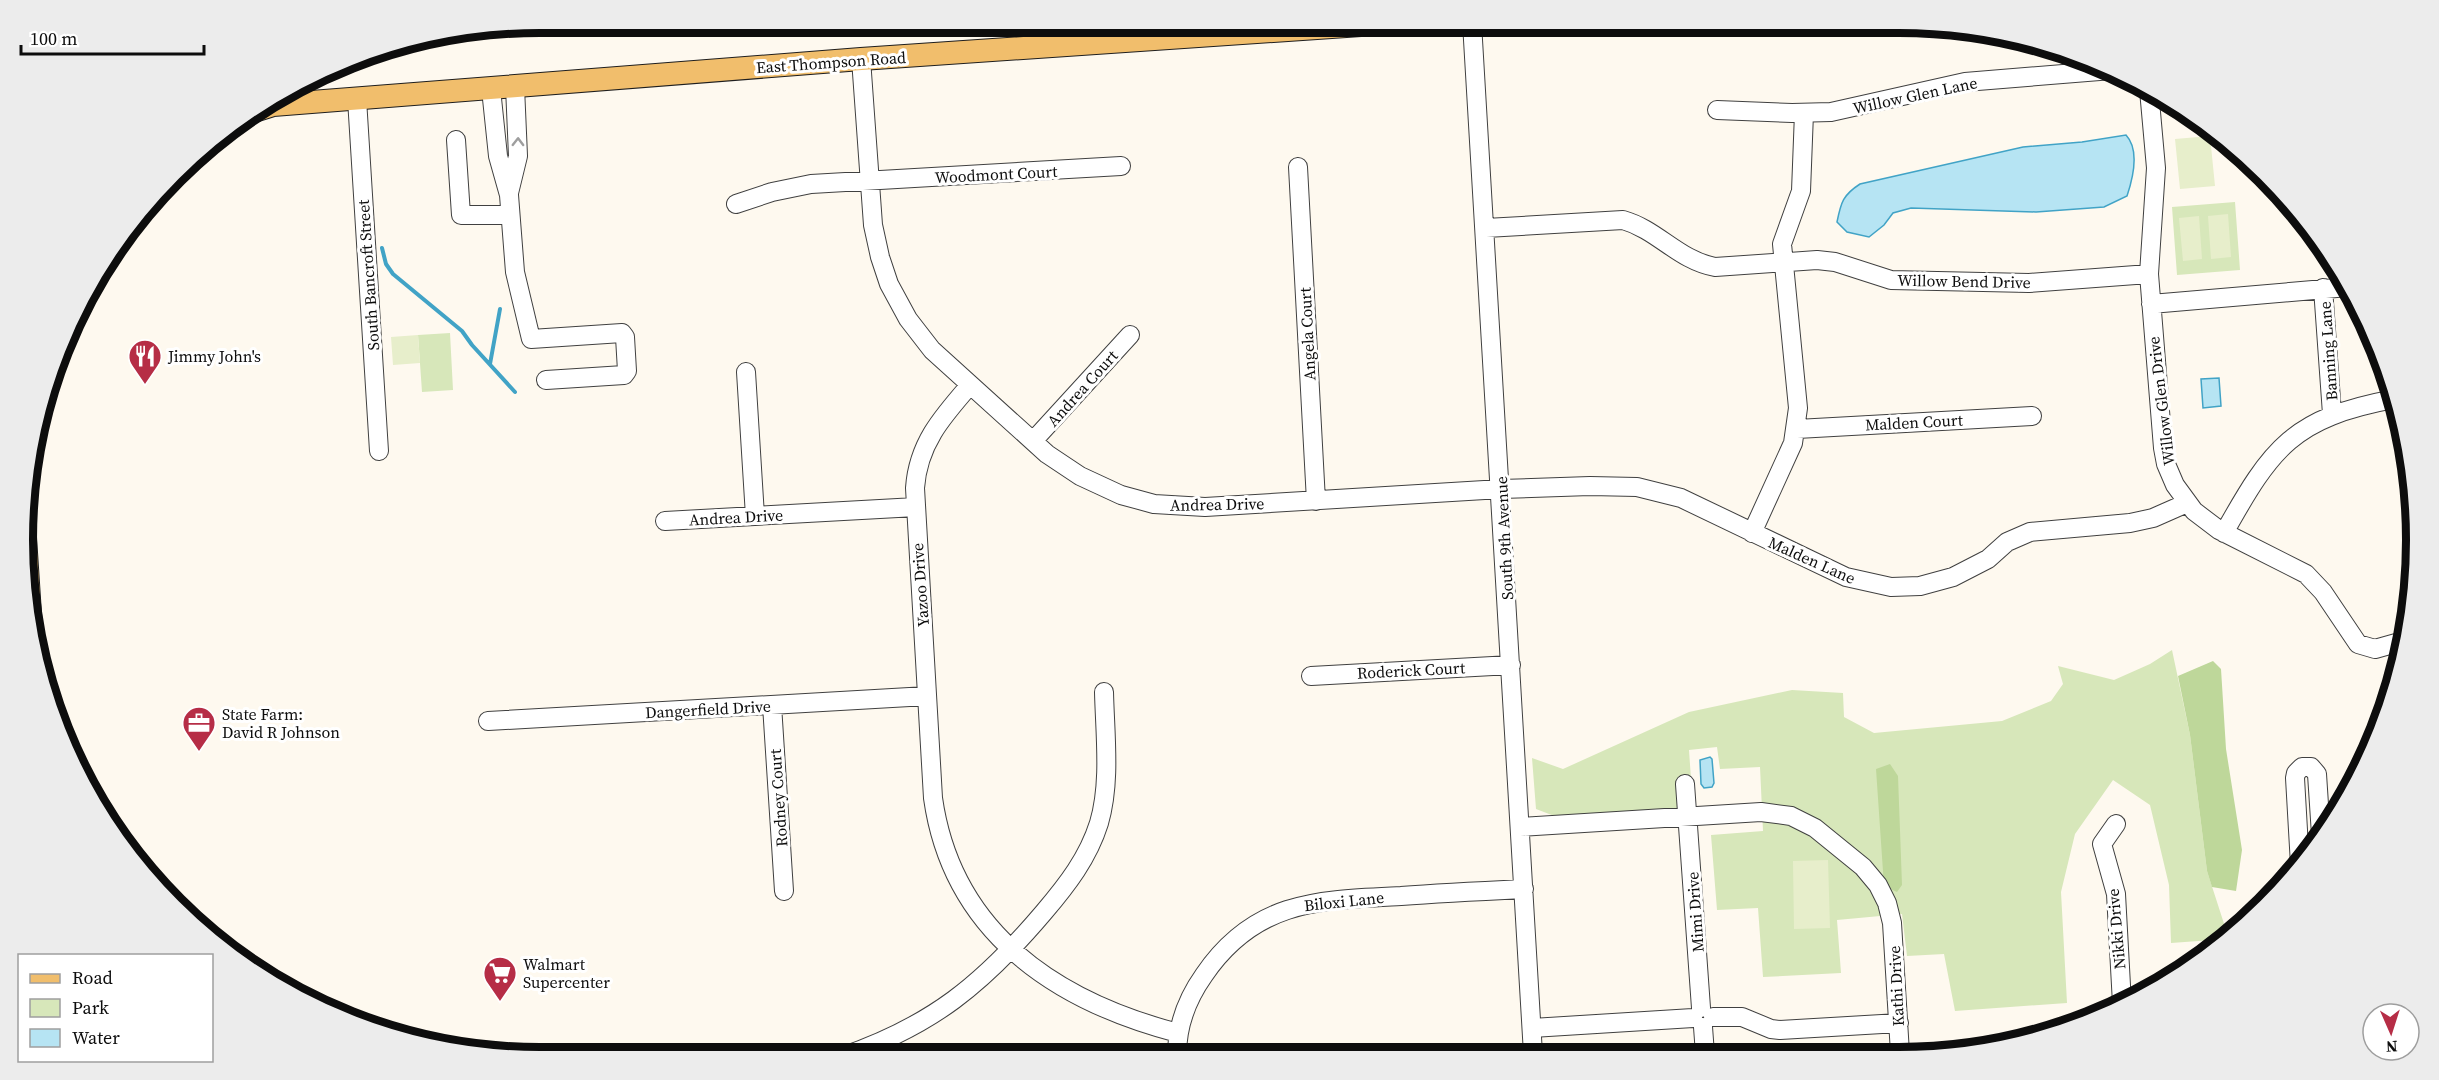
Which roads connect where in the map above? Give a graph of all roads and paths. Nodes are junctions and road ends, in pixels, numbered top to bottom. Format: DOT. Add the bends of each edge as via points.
graph roads {
  1 [pos="1233,33"];
  2 [pos="1473,33"];
  3 [pos="861,59"];
  4 [pos="2092,72"];
  5 [pos="515,87"];
  6 [pos="491,89"];
  7 [pos="357,99"];
  8 [pos="2150,100"];
  9 [pos="281,104"];
  10 [pos="1717,110"];
  11 [pos="1804,113"];
  12 [pos="456,141"];
  13 [pos="1121,166"];
  14 [pos="1298,167"];
  15 [pos="870,181"];
  16 [pos="508,195"];
  17 [pos="736,204"];
  18 [pos="510,215"];
  19 [pos="1485,228"];
  20 [pos="1783,261"];
  21 [pos="2149,274"];
  22 [pos="2338,287"];
  23 [pos="2323,288"];
  24 [pos="2151,304"];
  25 [pos="1130,335"];
  26 [pos="746,372"];
  27 [pos="546,380"];
  28 [pos="970,386"];
  29 [pos="2386,400"];
  30 [pos="2332,414"];
  31 [pos="2032,416"];
  32 [pos="1797,429"];
  33 [pos="1034,441"];
  34 [pos="379,451"];
  35 [pos="1501,489"];
  36 [pos="1316,501"];
  37 [pos="2187,503"];
  38 [pos="916,507"];
  39 [pos="755,516"];
  40 [pos="665,521"];
  41 [pos="1752,533"];
  42 [pos="2224,533"];
  43 [pos="2395,643"];
  44 [pos="1511,665"];
  45 [pos="1311,676"];
  46 [pos="1104,692"];
  47 [pos="927,696"];
  48 [pos="772,705"];
  49 [pos="488,721"];
  50 [pos="1685,784"];
  51 [pos="1689,817"];
  52 [pos="2320,823"];
  53 [pos="2116,824"];
  54 [pos="1521,826"];
  55 [pos="2299,851"];
  56 [pos="1524,889"];
  57 [pos="784,891"];
  58 [pos="1012,950"];
  59 [pos="2122,996"];
  60 [pos="1702,1018"];
  61 [pos="1899,1023"];
  62 [pos="1532,1028"];
  63 [pos="1178,1033"];
  64 [pos="867,1047"];
  65 [pos="1177,1047"];
  66 [pos="1533,1047"];
  67 [pos="1704,1047"];
  68 [pos="1900,1047"];
  1 -- 3 [label="main road, East Thompson Road"];
  2 -- 19 [label="street, South 9th Avenue"];
  3 -- 5 [label="main road, East Thompson Road"];
  3 -- 15 [label="street"];
  4 -- 11 [label="street, Willow Glen Lane" via="1965,81 1842,110"];
  5 -- 6 [label="main road, East Thompson Road"];
  16 -- 5 [label="street, one-way" via="518,156"];
  6 -- 7 [label="main road, East Thompson Road"];
  6 -- 16 [label="street" via="498,156"];
  7 -- 9 [label="main road, East Thompson Road"];
  7 -- 34 [label="street, South Bancroft Street"];
  8 -- 21 [label="street, Willow Glen Drive" via="2156,168"];
  10 -- 11 [label="street, Willow Glen Lane"];
  11 -- 20 [label="street" via="1802,191 1783,237"];
  12 -- 18 [label="street" via="461,215"];
  13 -- 15 [label="street, Woodmont Court"];
  14 -- 36 [label="street, Angela Court"];
  15 -- 17 [label="street, Woodmont Court" via="811,184"];
  15 -- 28 [label="street" via="880,257 897,300 932,350"];
  16 -- 18 [label="street"];
  18 -- 27 [label="street" via="515,272 531,339 622,333 625,337 624,375"];
  19 -- 20 [label="street, Willow Bend Drive" via="1623,220 1644,228 1702,265"];
  19 -- 35 [label="street, South 9th Avenue"];
  20 -- 21 [label="street, Willow Bend Drive" via="1835,262 1891,280 2029,283"];
  20 -- 32 [label="street"];
  21 -- 24 [label="street, Willow Glen Drive"];
  22 -- 23 [label="street"];
  23 -- 24 [label="street"];
  23 -- 30 [label="street, Banning Lane"];
  24 -- 37 [label="street, Willow Glen Drive" via="2164,453 2170,475"];
  25 -- 33 [label="street, Andrea Court"];
  26 -- 39 [label="street"];
  28 -- 33 [label="street, Andrea Drive"];
  28 -- 38 [label="street, Yazoo Drive" via="926,443 916,476"];
  29 -- 30 [label="street"];
  30 -- 42 [label="street" via="2299,433 2270,458"];
  31 -- 32 [label="street, Malden Court"];
  32 -- 41 [label="street"];
  33 -- 36 [label="street, Andrea Drive" via="1080,476 1143,502 1205,507"];
  35 -- 36 [label="street, Andrea Drive"];
  35 -- 41 [label="street, Malden Lane" via="1652,489 1681,498"];
  35 -- 44 [label="street, South 9th Avenue"];
  37 -- 41 [label="street, Malden Lane" via="2130,523 2030,532 2007,542 1963,573 1920,586 1891,587 1846,577"];
  37 -- 42 [label="street, Willow Glen Drive"];
  38 -- 39 [label="street, Andrea Drive"];
  38 -- 47 [label="street, Yazoo Drive"];
  39 -- 40 [label="street, Andrea Drive"];
  42 -- 43 [label="street, Willow Glen Drive" via="2306,574 2358,644 2375,649"];
  44 -- 45 [label="street, Roderick Court"];
  44 -- 54 [label="street, South 9th Avenue"];
  46 -- 58 [label="street" via="1105,789 1095,834 1084,860"];
  47 -- 48 [label="street, Dangerfield Drive"];
  47 -- 58 [label="street, Yazoo Drive" via="933,798 947,859 971,904"];
  48 -- 49 [label="street, Dangerfield Drive"];
  48 -- 57 [label="street, Rodney Court"];
  50 -- 51 [label="street, Mimi Drive"];
  51 -- 54 [label="street"];
  51 -- 60 [label="street, Mimi Drive"];
  51 -- 61 [label="street, Kathi Drive" via="1781,814 1815,828 1868,873 1884,896 1891,918"];
  52 -- 55 [label="street" via="2317,774 2310,767 2302,767 2295,778"];
  53 -- 59 [label="street, Nikki Drive" via="2102,844 2116,894"];
  54 -- 56 [label="street, South 9th Avenue"];
  56 -- 62 [label="street, South 9th Avenue"];
  56 -- 63 [label="street, Biloxi Lane" via="1329,900 1285,910 1254,925 1212,962 1188,1001"];
  58 -- 63 [label="street, Yazoo Drive" via="1072,993 1124,1017"];
  58 -- 64 [label="street" via="975,985 924,1021"];
  60 -- 61 [label="street" via="1742,1017 1780,1030"];
  60 -- 62 [label="street"];
  60 -- 67 [label="street, Mimi Drive"];
  61 -- 68 [label="street, Kathi Drive"];
  62 -- 66 [label="street, South 9th Avenue"];
  63 -- 65 [label="street, Biloxi Lane"];
}
